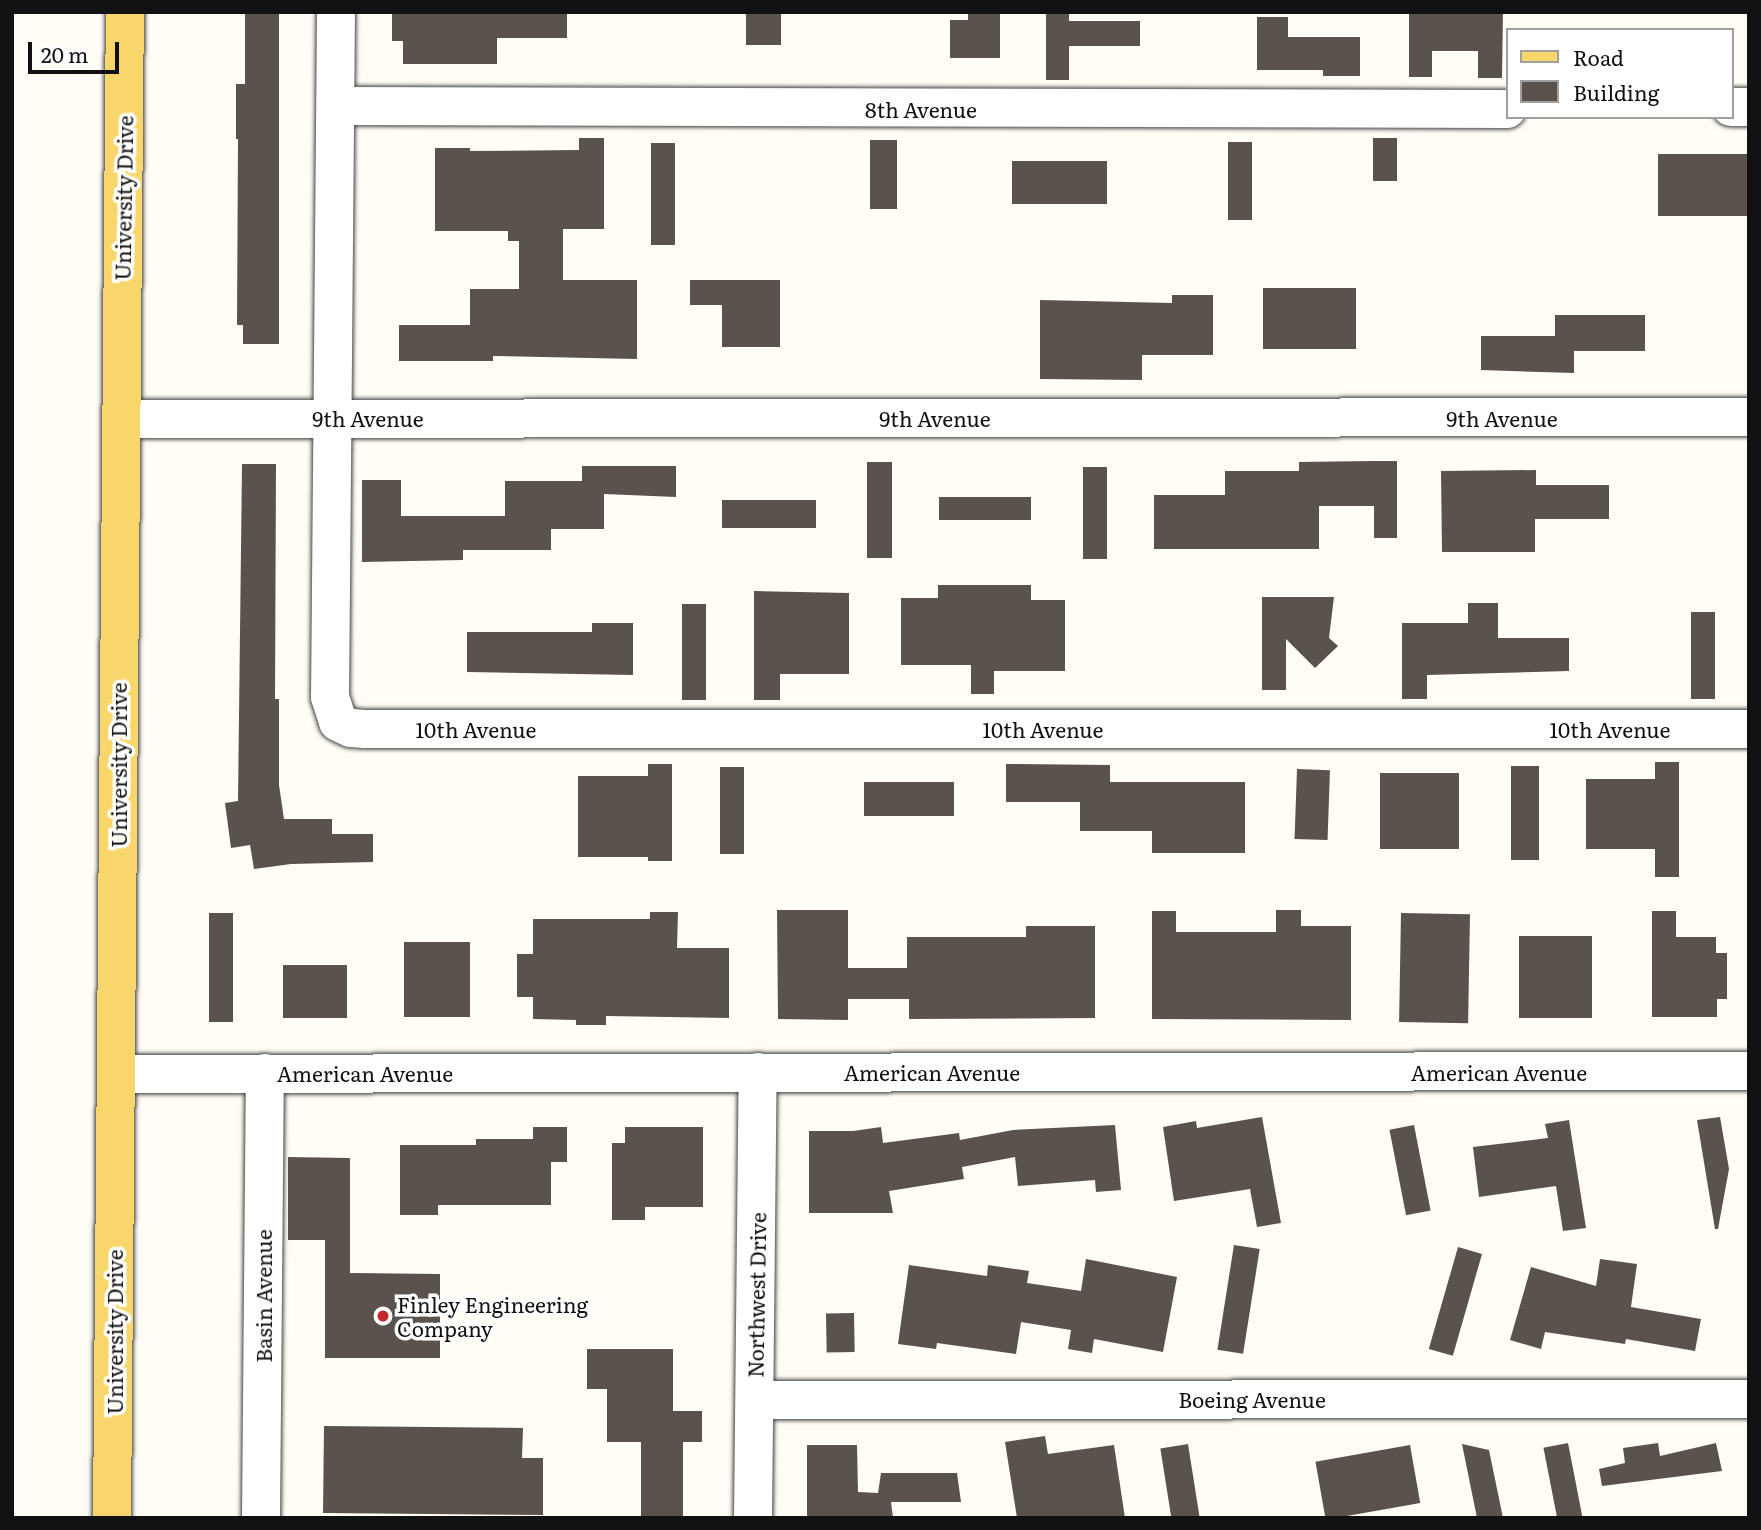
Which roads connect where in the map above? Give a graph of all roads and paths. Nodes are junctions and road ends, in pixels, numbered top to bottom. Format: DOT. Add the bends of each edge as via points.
graph roads {
  1 [pos="125,12"];
  2 [pos="336,12"];
  3 [pos="335,106"];
  4 [pos="1506,109"];
  5 [pos="1749,417"];
  6 [pos="333,418"];
  7 [pos="121,419"];
  8 [pos="1749,729"];
  9 [pos="1749,1071"];
  10 [pos="758,1072"];
  11 [pos="265,1073"];
  12 [pos="116,1074"];
  13 [pos="1749,1399"];
  14 [pos="755,1400"];
  15 [pos="112,1518"];
  16 [pos="261,1518"];
  17 [pos="753,1518"];
  1 -- 7 [label="main road, University Drive"];
  2 -- 3 [label="street"];
  3 -- 4 [label="street, 8th Avenue"];
  3 -- 6 [label="street"];
  5 -- 6 [label="street, 9th Avenue"];
  6 -- 7 [label="street, 9th Avenue"];
  6 -- 8 [label="street, 10th Avenue" via="330,697 338,722 351,728"];
  7 -- 12 [label="main road, University Drive"];
  9 -- 10 [label="street, American Avenue"];
  10 -- 11 [label="street, American Avenue"];
  10 -- 14 [label="street, Northwest Drive"];
  11 -- 12 [label="street, American Avenue"];
  11 -- 16 [label="street, Basin Avenue"];
  12 -- 15 [label="main road, University Drive"];
  13 -- 14 [label="street, Boeing Avenue"];
  14 -- 17 [label="street, Northwest Drive"];
}
